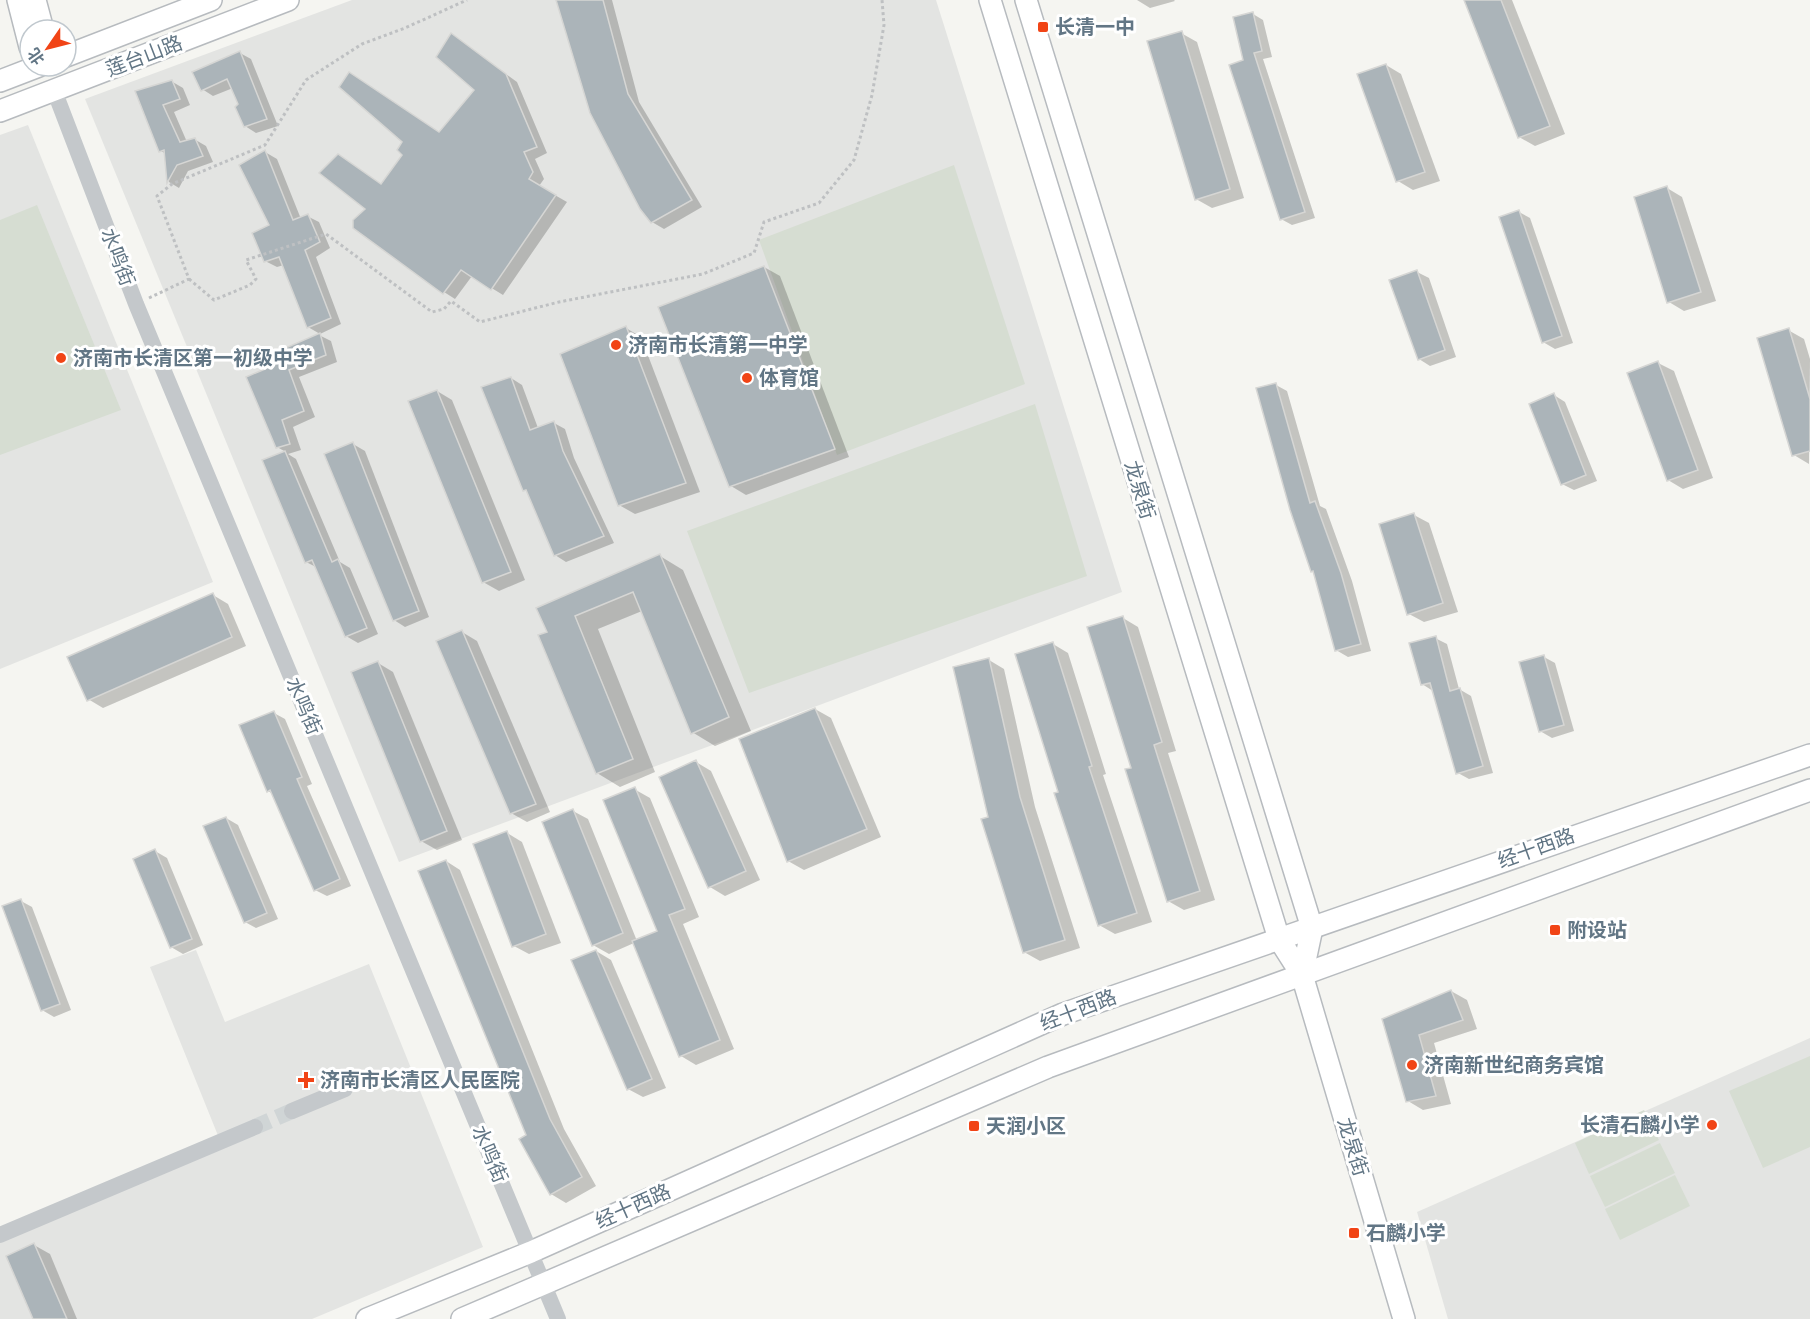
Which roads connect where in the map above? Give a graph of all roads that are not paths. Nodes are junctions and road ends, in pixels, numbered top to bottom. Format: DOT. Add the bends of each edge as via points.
graph roads {
  1 [pos="18,0"];
  2 [pos="35,0"];
  3 [pos="211,0"];
  4 [pos="288,0"];
  5 [pos="990,0"];
  6 [pos="1026,0"];
  7 [pos="24,18"];
  8 [pos="40,18"];
  9 [pos="78,51"];
  10 [pos="18,72"];
  11 [pos="47,78"];
  12 [pos="0,81"];
  13 [pos="54,90"];
  14 [pos="0,111"];
  15 [pos="1810,755"];
  16 [pos="1810,790"];
  17 [pos="1312,928"];
  18 [pos="1279,939"];
  19 [pos="1302,975"];
  20 [pos="345,1089"];
  21 [pos="292,1111"];
  22 [pos="255,1127"];
  23 [pos="0,1236"];
  24 [pos="531,1252"];
  25 [pos="544,1286"];
  26 [pos="367,1319"];
  27 [pos="462,1319"];
  28 [pos="558,1319"];
  29 [pos="1404,1319"];
  1 -- 7 [label="main road, 水鸣街"];
  2 -- 8 [label="main road"];
  3 -- 9 [label="main road, 莲台山路"];
  4 -- 13 [label="main road, 莲台山路"];
  5 -- 18 [label="main road, 龙泉街"];
  6 -- 17 [label="main road, 龙泉街"];
  10 -- 12 [label="main road"];
  11 -- 13 [label="main road, 水鸣街"];
  13 -- 14 [label="main road, 莲台山路"];
  13 -- 24 [label="street, 水鸣街" via="136,304"];
  15 -- 17 [label="main road, 经十西路"];
  16 -- 19 [label="main road, 经十西路"];
  17 -- 18 [label="main road, 经十西路"];
  17 -- 19 [label="main road, 龙泉街"];
  18 -- 19 [label="main road, 龙泉街"];
  18 -- 24 [label="main road, 经十西路" via="1063,1014"];
  19 -- 25 [label="main road, 经十西路" via="1048,1067"];
  19 -- 29 [label="main road, 龙泉街"];
  20 -- 21 [label="street"];
  22 -- 23 [label="street"];
  24 -- 25 [label="street, 水鸣街"];
  24 -- 26 [label="main road, 经十西路"];
  25 -- 27 [label="main road, 经十西路"];
  25 -- 28 [label="street, 水鸣街"];
}
